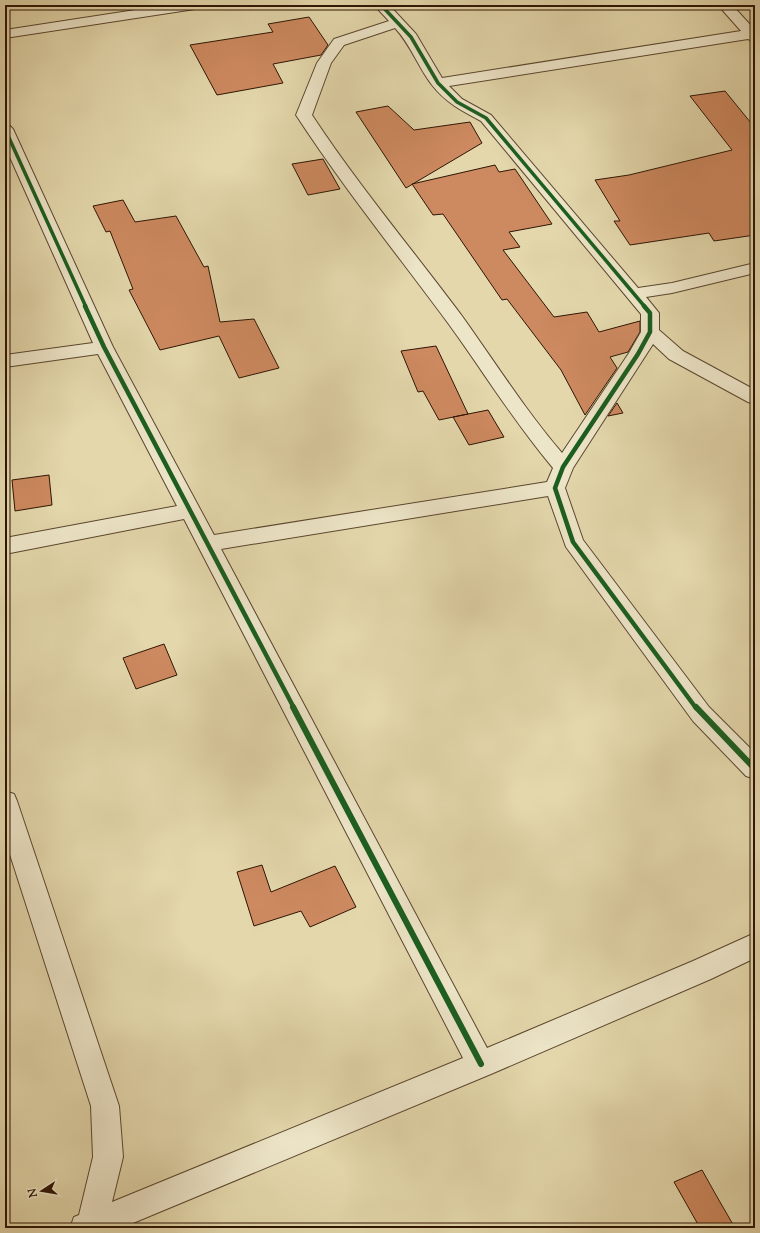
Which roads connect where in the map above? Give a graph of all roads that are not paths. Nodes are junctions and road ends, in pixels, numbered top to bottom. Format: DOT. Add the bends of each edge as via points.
graph roads {
  1 [pos="113,5"];
  2 [pos="195,5"];
  3 [pos="381,5"];
  4 [pos="726,5"];
  5 [pos="123,16"];
  6 [pos="398,23"];
  7 [pos="5,34"];
  8 [pos="753,36"];
  9 [pos="438,84"];
  10 [pos="5,129"];
  11 [pos="755,268"];
  12 [pos="633,294"];
  13 [pos="650,332"];
  14 [pos="104,347"];
  15 [pos="5,361"];
  16 [pos="755,398"];
  17 [pos="563,467"];
  18 [pos="555,488"];
  19 [pos="189,511"];
  20 [pos="207,544"];
  21 [pos="5,546"];
  22 [pos="755,769"];
  23 [pos="5,801"];
  24 [pos="755,945"];
  25 [pos="480,1064"];
  26 [pos="91,1227"];
  1 -- 5 [label="street"];
  2 -- 5 [label="street"];
  3 -- 6 [label="street"];
  4 -- 8 [label="street"];
  5 -- 7 [label="street"];
  6 -- 9 [label="street" via="411,37"];
  6 -- 17 [label="street" via="338,42 324,63 304,115 365,202 456,321 536,436"];
  8 -- 9 [label="street"];
  9 -- 12 [label="street" via="458,102 486,118"];
  10 -- 14 [label="street"];
  11 -- 12 [label="street" via="672,288"];
  12 -- 13 [label="street" via="650,314"];
  13 -- 16 [label="street" via="676,355"];
  13 -- 17 [label="street"];
  14 -- 15 [label="street"];
  14 -- 19 [label="street"];
  17 -- 18 [label="street"];
  18 -- 20 [label="street"];
  18 -- 22 [label="street" via="573,542 701,714"];
  19 -- 20 [label="street"];
  19 -- 21 [label="street"];
  20 -- 25 [label="street"];
  23 -- 26 [label="street" via="105,1106 108,1157"];
  24 -- 25 [label="street"];
  25 -- 26 [label="street"];
}
